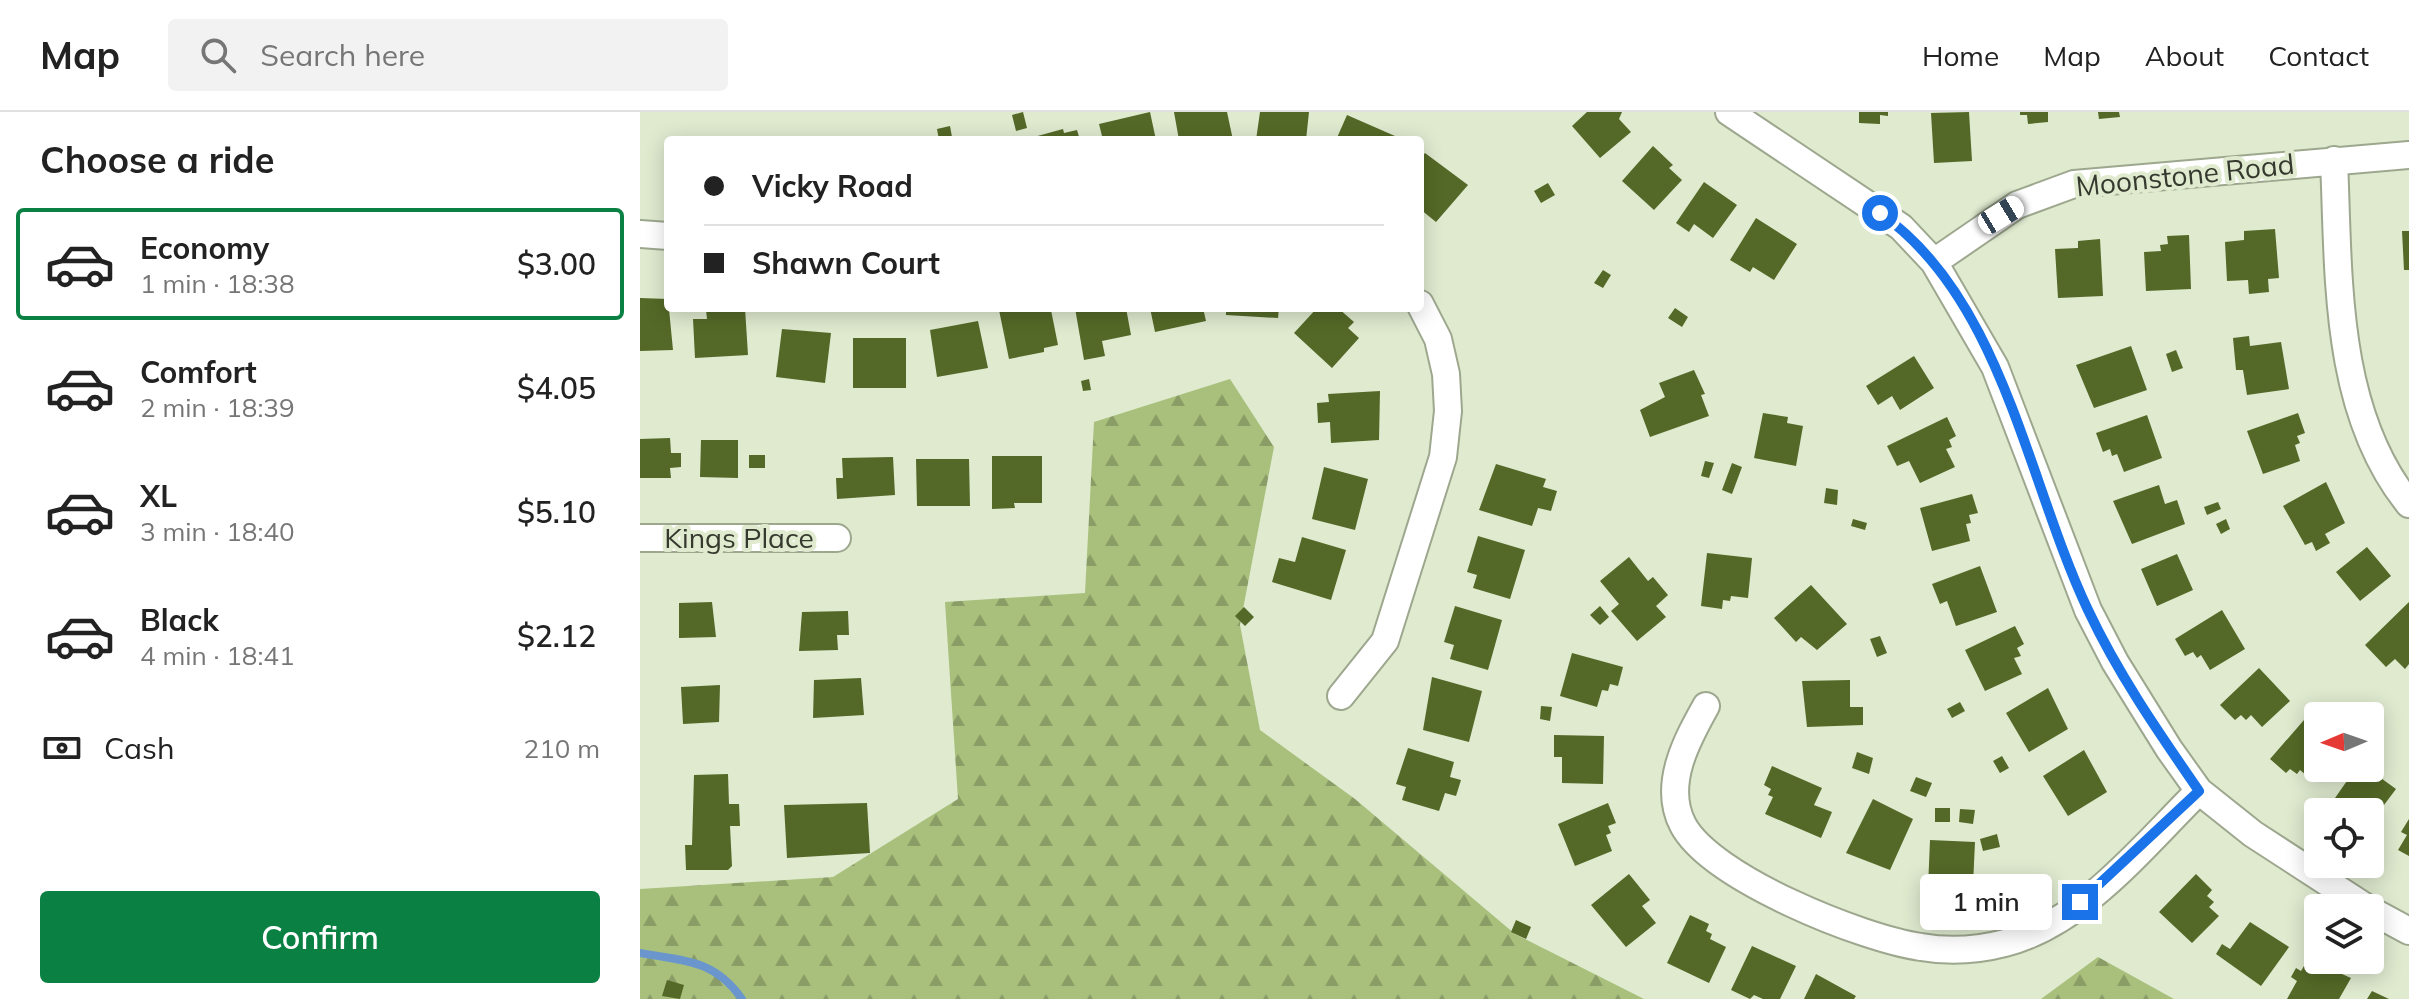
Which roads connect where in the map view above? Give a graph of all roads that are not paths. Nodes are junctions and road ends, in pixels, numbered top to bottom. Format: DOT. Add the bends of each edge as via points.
graph roads {
  1 [pos="1729,112"];
  2 [pos="2409,155"];
  3 [pos="2334,160"];
  4 [pos="640,234"];
  5 [pos="664,236"];
  6 [pos="1934,262"];
  7 [pos="1424,312"];
  8 [pos="2409,504"];
  9 [pos="640,538"];
  10 [pos="837,538"];
  11 [pos="1341,696"];
  12 [pos="1706,706"];
  13 [pos="2199,791"];
  14 [pos="2345,894"];
  15 [pos="2384,918"];
  16 [pos="2409,931"];
  1 -- 6 [label="street" via="1901,227"];
  2 -- 3 [label="street, Moonstone Road"];
  3 -- 6 [label="street, Moonstone Road" via="2074,184 2017,205"];
  3 -- 8 [label="street" via="2339,280 2351,374 2369,430"];
  4 -- 5 [label="street"];
  6 -- 13 [label="street" via="1995,367 2088,610 2115,662"];
  7 -- 11 [label="street" via="1438,339 1446,374 1443,457 1385,641"];
  9 -- 10 [label="street, Kings Place"];
  12 -- 13 [label="street" via="1676,772 1678,810 1696,841 1777,896 1842,924 1923,948 1976,948 2036,933 2094,891"];
  13 -- 14 [label="street"];
  15 -- 16 [label="street"];
}
